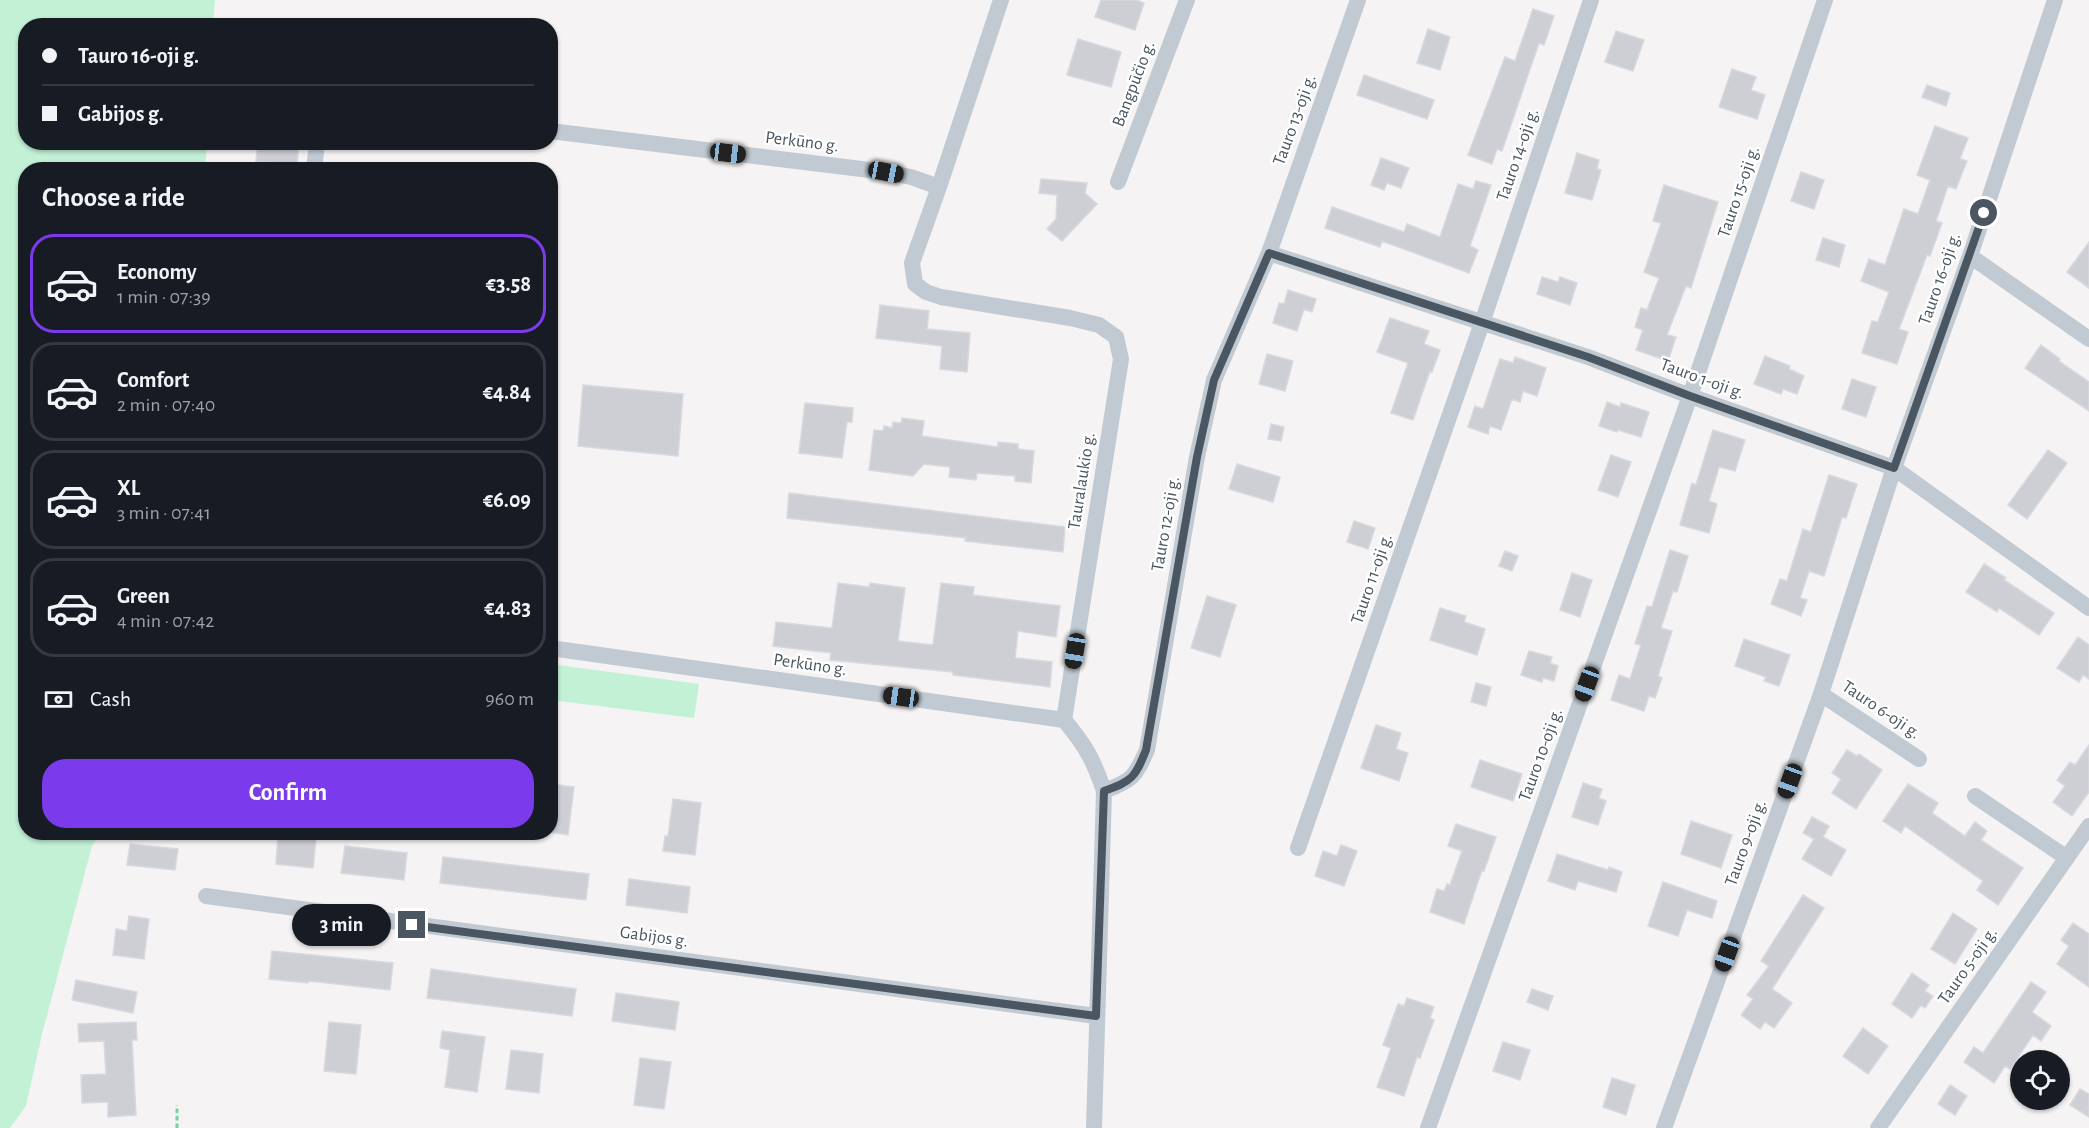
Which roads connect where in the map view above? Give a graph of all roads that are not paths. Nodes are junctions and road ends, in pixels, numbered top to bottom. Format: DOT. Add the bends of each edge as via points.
graph roads {
  1 [pos="1001,0"];
  2 [pos="1187,0"];
  3 [pos="1359,0"];
  4 [pos="1591,0"];
  5 [pos="1825,0"];
  6 [pos="2055,0"];
  7 [pos="558,132"];
  8 [pos="1118,182"];
  9 [pos="939,187"];
  10 [pos="1269,253"];
  11 [pos="1970,256"];
  12 [pos="1482,323"];
  13 [pos="2089,339"];
  14 [pos="1690,396"];
  15 [pos="1894,468"];
  16 [pos="2089,608"];
  17 [pos="558,649"];
  18 [pos="1821,694"];
  19 [pos="1064,720"];
  20 [pos="1919,759"];
  21 [pos="1104,791"];
  22 [pos="1975,796"];
  23 [pos="2089,826"];
  24 [pos="1298,848"];
  25 [pos="2067,858"];
  26 [pos="206,896"];
  27 [pos="1096,1016"];
  28 [pos="1094,1128"];
  29 [pos="1428,1128"];
  30 [pos="1664,1128"];
  31 [pos="1878,1128"];
  1 -- 9 [label="street, Tauralaukio g."];
  2 -- 8 [label="street, Bangpūčio g."];
  3 -- 10 [label="street, Tauro 13-oji g."];
  4 -- 12 [label="street, Tauro 14-oji g."];
  5 -- 14 [label="street, Tauro 15-oji g."];
  6 -- 11 [label="street, Tauro 16-oji g."];
  7 -- 9 [label="street, Perkūno g." via="886,172"];
  9 -- 19 [label="street, Tauralaukio g." via="912,263 915,284 940,297 1099,325 1116,337 1121,358"];
  10 -- 12 [label="street, Tauro 1-oji g."];
  10 -- 21 [label="street, Tauro 12-oji g." via="1214,380 1146,750 1138,770 1126,783"];
  11 -- 13 [label="street"];
  11 -- 15 [label="street, Tauro 16-oji g."];
  12 -- 14 [label="street, Tauro 1-oji g." via="1588,357"];
  12 -- 24 [label="street, Tauro 11-oji g."];
  14 -- 15 [label="street, Tauro 1-oji g."];
  14 -- 29 [label="street, Tauro 10-oji g."];
  15 -- 16 [label="street, Tauro 1-oji g."];
  15 -- 18 [label="street, Tauro 9-oji g."];
  17 -- 19 [label="street, Perkūno g."];
  18 -- 20 [label="street, Tauro 6-oji g."];
  18 -- 30 [label="street, Tauro 9-oji g."];
  19 -- 21 [label="street" via="1083,743"];
  21 -- 27 [label="street"];
  22 -- 25 [label="street"];
  23 -- 25 [label="street, Tauro 5-oji g."];
  25 -- 31 [label="street, Tauro 5-oji g."];
  26 -- 27 [label="street, Gabijos g."];
  27 -- 28 [label="street"];
}
